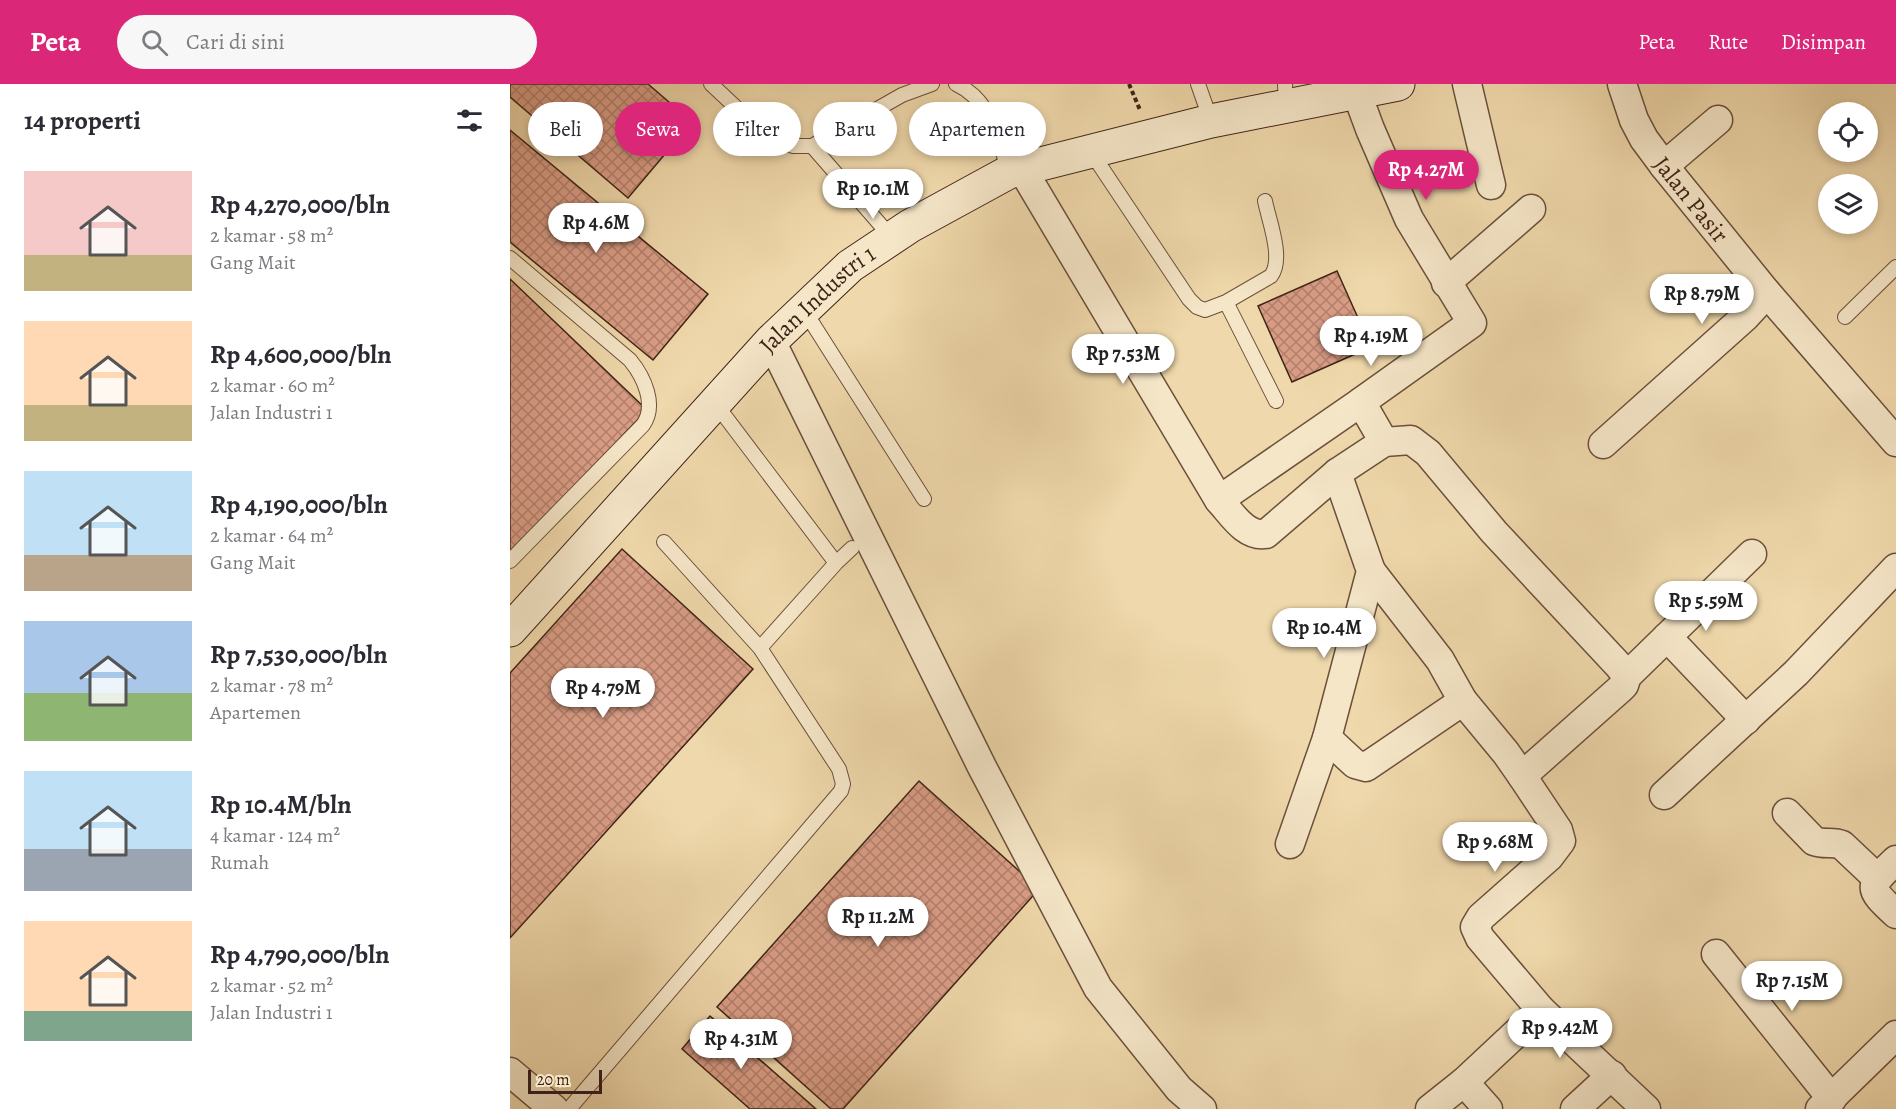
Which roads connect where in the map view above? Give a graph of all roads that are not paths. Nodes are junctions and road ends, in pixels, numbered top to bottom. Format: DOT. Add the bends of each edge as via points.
graph roads {
  1 [pos="711,84"];
  2 [pos="932,84"];
  3 [pos="956,84"];
  4 [pos="1198,84"];
  5 [pos="1398,84"];
  6 [pos="1467,84"];
  7 [pos="1622,84"];
  8 [pos="1356,91"];
  9 [pos="1291,95"];
  10 [pos="1718,120"];
  11 [pos="1210,121"];
  12 [pos="812,146"];
  13 [pos="1090,151"];
  14 [pos="1664,166"];
  15 [pos="1015,171"];
  16 [pos="1491,185"];
  17 [pos="1265,201"];
  18 [pos="1531,209"];
  19 [pos="892,238"];
  20 [pos="510,258"];
  21 [pos="1896,267"];
  22 [pos="1446,283"];
  23 [pos="1767,293"];
  24 [pos="1226,302"];
  25 [pos="804,310"];
  26 [pos="1845,317"];
  27 [pos="771,341"];
  28 [pos="1276,401"];
  29 [pos="1361,402"];
  30 [pos="715,403"];
  31 [pos="1384,442"];
  32 [pos="1896,442"];
  33 [pos="1603,444"];
  34 [pos="1337,473"];
  35 [pos="924,499"];
  36 [pos="1219,500"];
  37 [pos="664,542"];
  38 [pos="852,548"];
  39 [pos="1752,554"];
  40 [pos="510,561"];
  41 [pos="836,563"];
  42 [pos="1896,568"];
  43 [pos="1371,571"];
  44 [pos="510,630"];
  45 [pos="1667,637"];
  46 [pos="760,648"];
  47 [pos="1627,676"];
  48 [pos="1463,701"];
  49 [pos="1746,720"];
  50 [pos="1327,738"];
  51 [pos="1522,776"];
  52 [pos="1664,795"];
  53 [pos="1787,813"];
  54 [pos="1290,844"];
  55 [pos="1887,869"];
  56 [pos="1896,914"];
  57 [pos="1716,954"];
  58 [pos="1541,1010"];
  59 [pos="1896,1035"];
  60 [pos="510,1072"];
  61 [pos="1612,1075"];
  62 [pos="1464,1082"];
  63 [pos="1826,1104"];
  64 [pos="554,1109"];
  65 [pos="569,1109"];
  66 [pos="1202,1109"];
  67 [pos="1430,1109"];
  68 [pos="1488,1109"];
  69 [pos="1575,1109"];
  70 [pos="1646,1109"];
  1 -- 12 [label="lane" via="772,136 793,146"];
  2 -- 12 [label="lane" via="902,95"];
  3 -- 15 [label="lane" via="982,103"];
  4 -- 11 [label="lane"];
  5 -- 8 [label="street, Jalan Industri 1"];
  6 -- 16 [label="street"];
  7 -- 14 [label="street, Jalan Pasir" via="1634,120"];
  8 -- 9 [label="street, Jalan Industri 1"];
  8 -- 22 [label="street" via="1409,219"];
  9 -- 11 [label="street, Jalan Industri 1"];
  10 -- 14 [label="street"];
  11 -- 13 [label="street, Jalan Industri 1"];
  12 -- 19 [label="lane"];
  13 -- 15 [label="street, Jalan Industri 1"];
  13 -- 24 [label="lane" via="1189,299 1205,310"];
  14 -- 23 [label="street, Jalan Pasir"];
  15 -- 19 [label="street, Jalan Industri 1"];
  15 -- 36 [label="street"];
  17 -- 24 [label="lane" via="1277,257 1274,271"];
  18 -- 22 [label="street"];
  19 -- 25 [label="street, Jalan Industri 1" via="850,266"];
  20 -- 40 [label="lane" via="630,360 646,388 650,408 644,425"];
  21 -- 26 [label="lane"];
  22 -- 29 [label="street" via="1472,323"];
  23 -- 32 [label="street, Jalan Pasir"];
  23 -- 33 [label="street" via="1746,317"];
  24 -- 28 [label="lane"];
  25 -- 27 [label="street, Jalan Industri 1"];
  25 -- 35 [label="lane"];
  27 -- 30 [label="street, Jalan Industri 1"];
  27 -- 66 [label="street" via="981,767 1098,988 1179,1089"];
  29 -- 31 [label="street"];
  29 -- 36 [label="street"];
  30 -- 41 [label="lane"];
  30 -- 44 [label="street, Jalan Industri 1"];
  31 -- 34 [label="street"];
  31 -- 47 [label="street" via="1411,440 1428,453 1494,532"];
  34 -- 36 [label="street" via="1266,534 1248,532"];
  34 -- 43 [label="street"];
  37 -- 46 [label="lane"];
  38 -- 41 [label="lane"];
  39 -- 45 [label="street"];
  41 -- 46 [label="lane"];
  42 -- 49 [label="street"];
  43 -- 48 [label="street" via="1440,660"];
  43 -- 50 [label="street"];
  45 -- 47 [label="street"];
  45 -- 49 [label="street"];
  46 -- 65 [label="lane" via="839,769 841,791"];
  47 -- 51 [label="street" via="1620,689"];
  48 -- 50 [label="street" via="1366,767 1355,764"];
  48 -- 51 [label="street"];
  49 -- 52 [label="street"];
  50 -- 54 [label="street"];
  51 -- 58 [label="street" via="1558,830 1561,841 1474,927"];
  53 -- 55 [label="street" via="1814,841 1836,842"];
  55 -- 56 [label="street" via="1874,886 1875,895"];
  57 -- 63 [label="street"];
  58 -- 61 [label="street"];
  58 -- 62 [label="street"];
  59 -- 63 [label="street"];
  60 -- 64 [label="street"];
  61 -- 69 [label="street"];
  61 -- 70 [label="street"];
  62 -- 67 [label="street"];
  62 -- 68 [label="street"];
}
